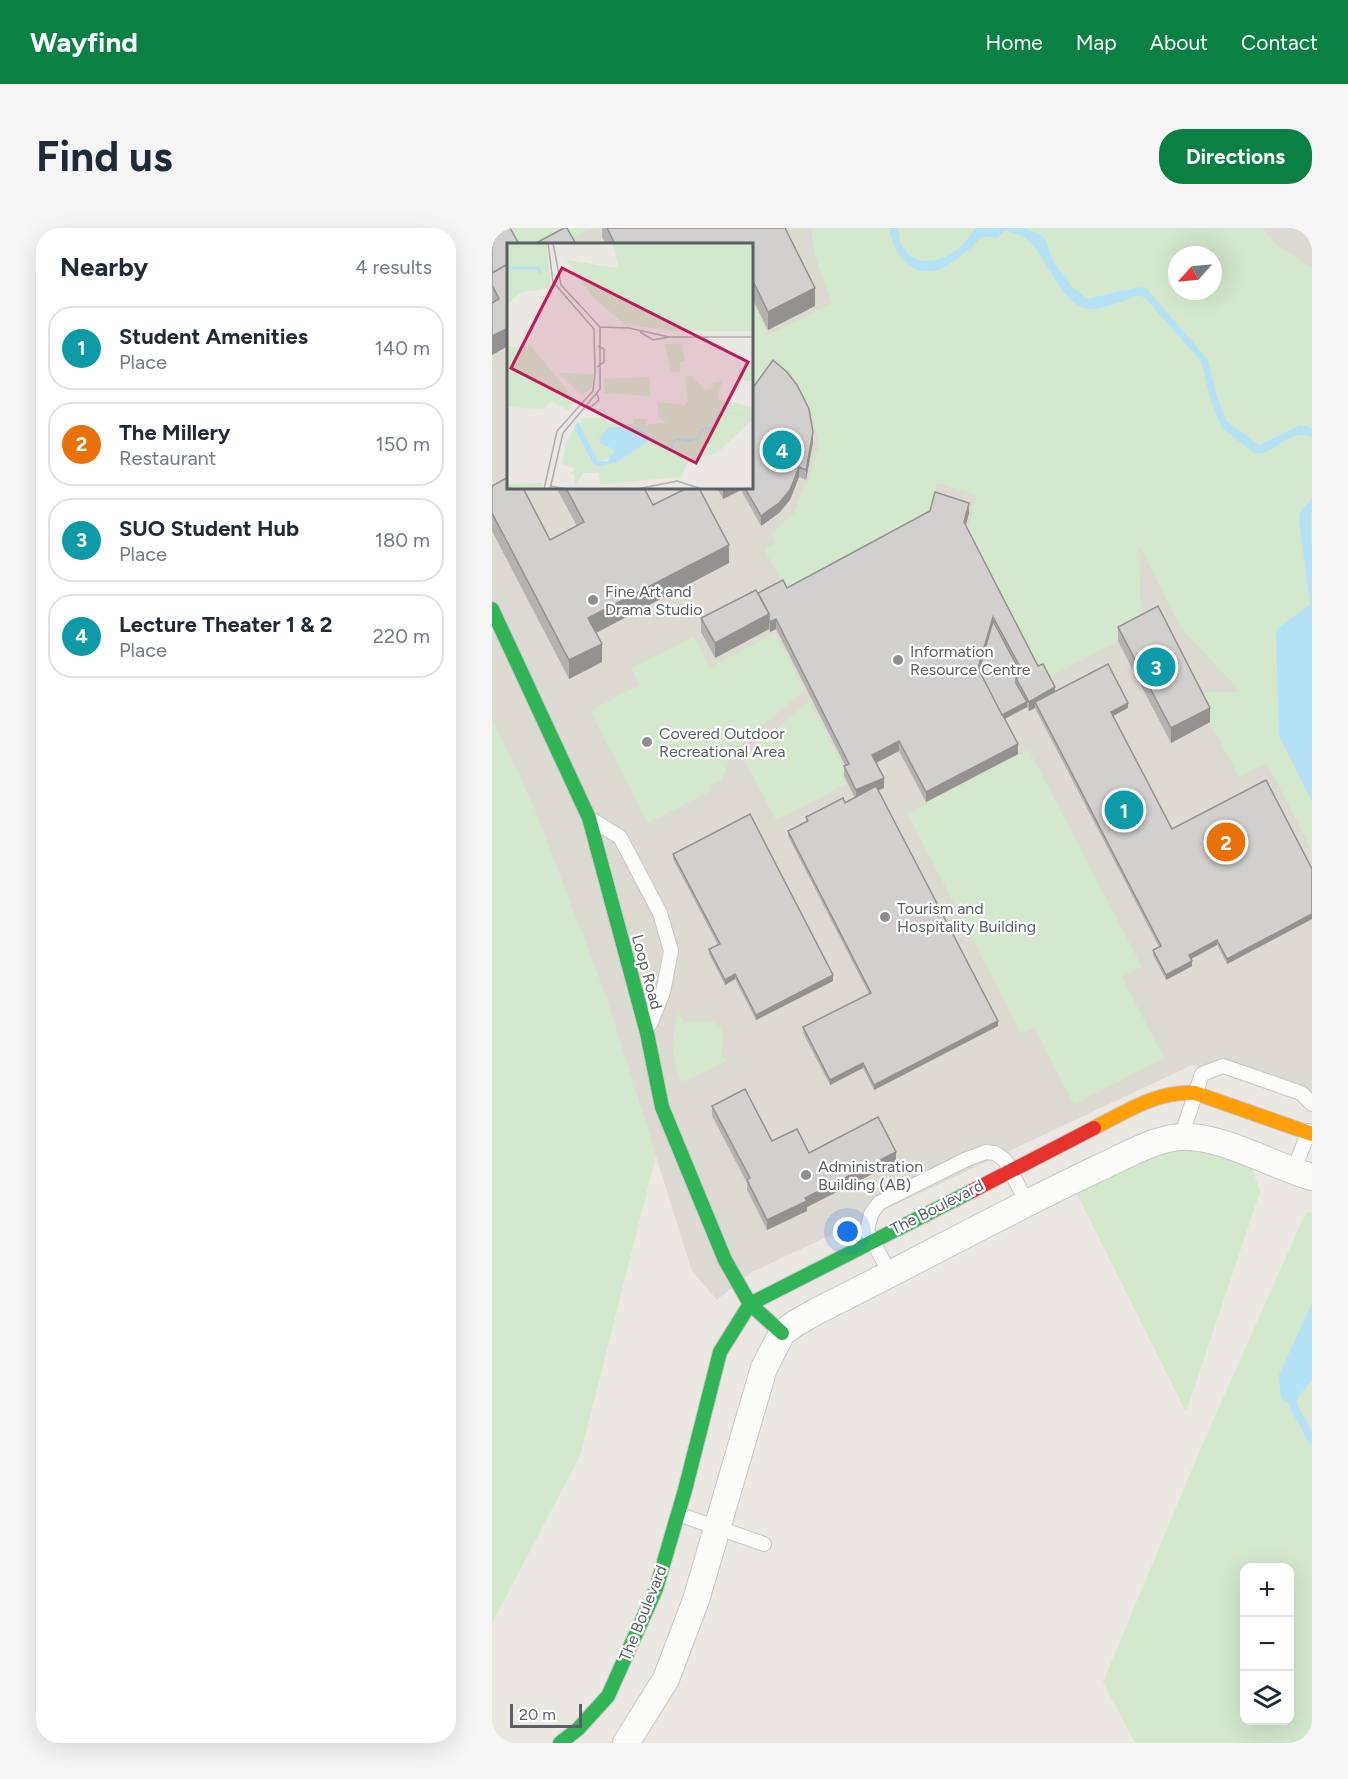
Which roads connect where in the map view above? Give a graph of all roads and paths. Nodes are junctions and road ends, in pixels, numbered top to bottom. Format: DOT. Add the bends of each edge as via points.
graph roads {
  1 [pos="492,609"];
  2 [pos="589,818"];
  3 [pos="647,1033"];
  4 [pos="1195,1093"];
  5 [pos="1312,1104"];
  6 [pos="1311,1129"];
  7 [pos="1181,1137"];
  8 [pos="1010,1170"];
  9 [pos="1303,1174"];
  10 [pos="1027,1203"];
  11 [pos="872,1240"];
  12 [pos="891,1275"];
  13 [pos="750,1304"];
  14 [pos="782,1333"];
  15 [pos="678,1514"];
  16 [pos="718,1527"];
  17 [pos="764,1544"];
  18 [pos="560,1743"];
  19 [pos="626,1743"];
  1 -- 2 [label="street, Loop Road"];
  2 -- 3 [label="street, Loop Road"];
  2 -- 3 [label="lane" via="620,837 660,913 671,951 663,992"];
  3 -- 13 [label="street, Loop Road" via="662,1107 725,1260"];
  4 -- 5 [label="lane" via="1202,1074 1223,1066 1301,1093"];
  4 -- 6 [label="street, The Boulevard"];
  4 -- 7 [label="lane"];
  4 -- 8 [label="street, The Boulevard" via="1153,1098"];
  6 -- 9 [label="lane"];
  7 -- 9 [label="street" via="1227,1145"];
  7 -- 10 [label="street" via="1148,1146"];
  8 -- 10 [label="lane"];
  8 -- 11 [label="street, The Boulevard"];
  8 -- 11 [label="lane" via="1005,1160 986,1152 879,1203 871,1214 867,1231"];
  10 -- 12 [label="street"];
  11 -- 12 [label="lane"];
  11 -- 13 [label="street, The Boulevard"];
  12 -- 14 [label="street"];
  13 -- 14 [label="street, Loop Road"];
  13 -- 15 [label="street, The Boulevard" via="720,1352"];
  14 -- 16 [label="street" via="764,1368"];
  15 -- 16 [label="lane"];
  15 -- 18 [label="street, The Boulevard" via="656,1589 608,1696"];
  16 -- 17 [label="lane"];
  16 -- 19 [label="street" via="666,1679"];
}
